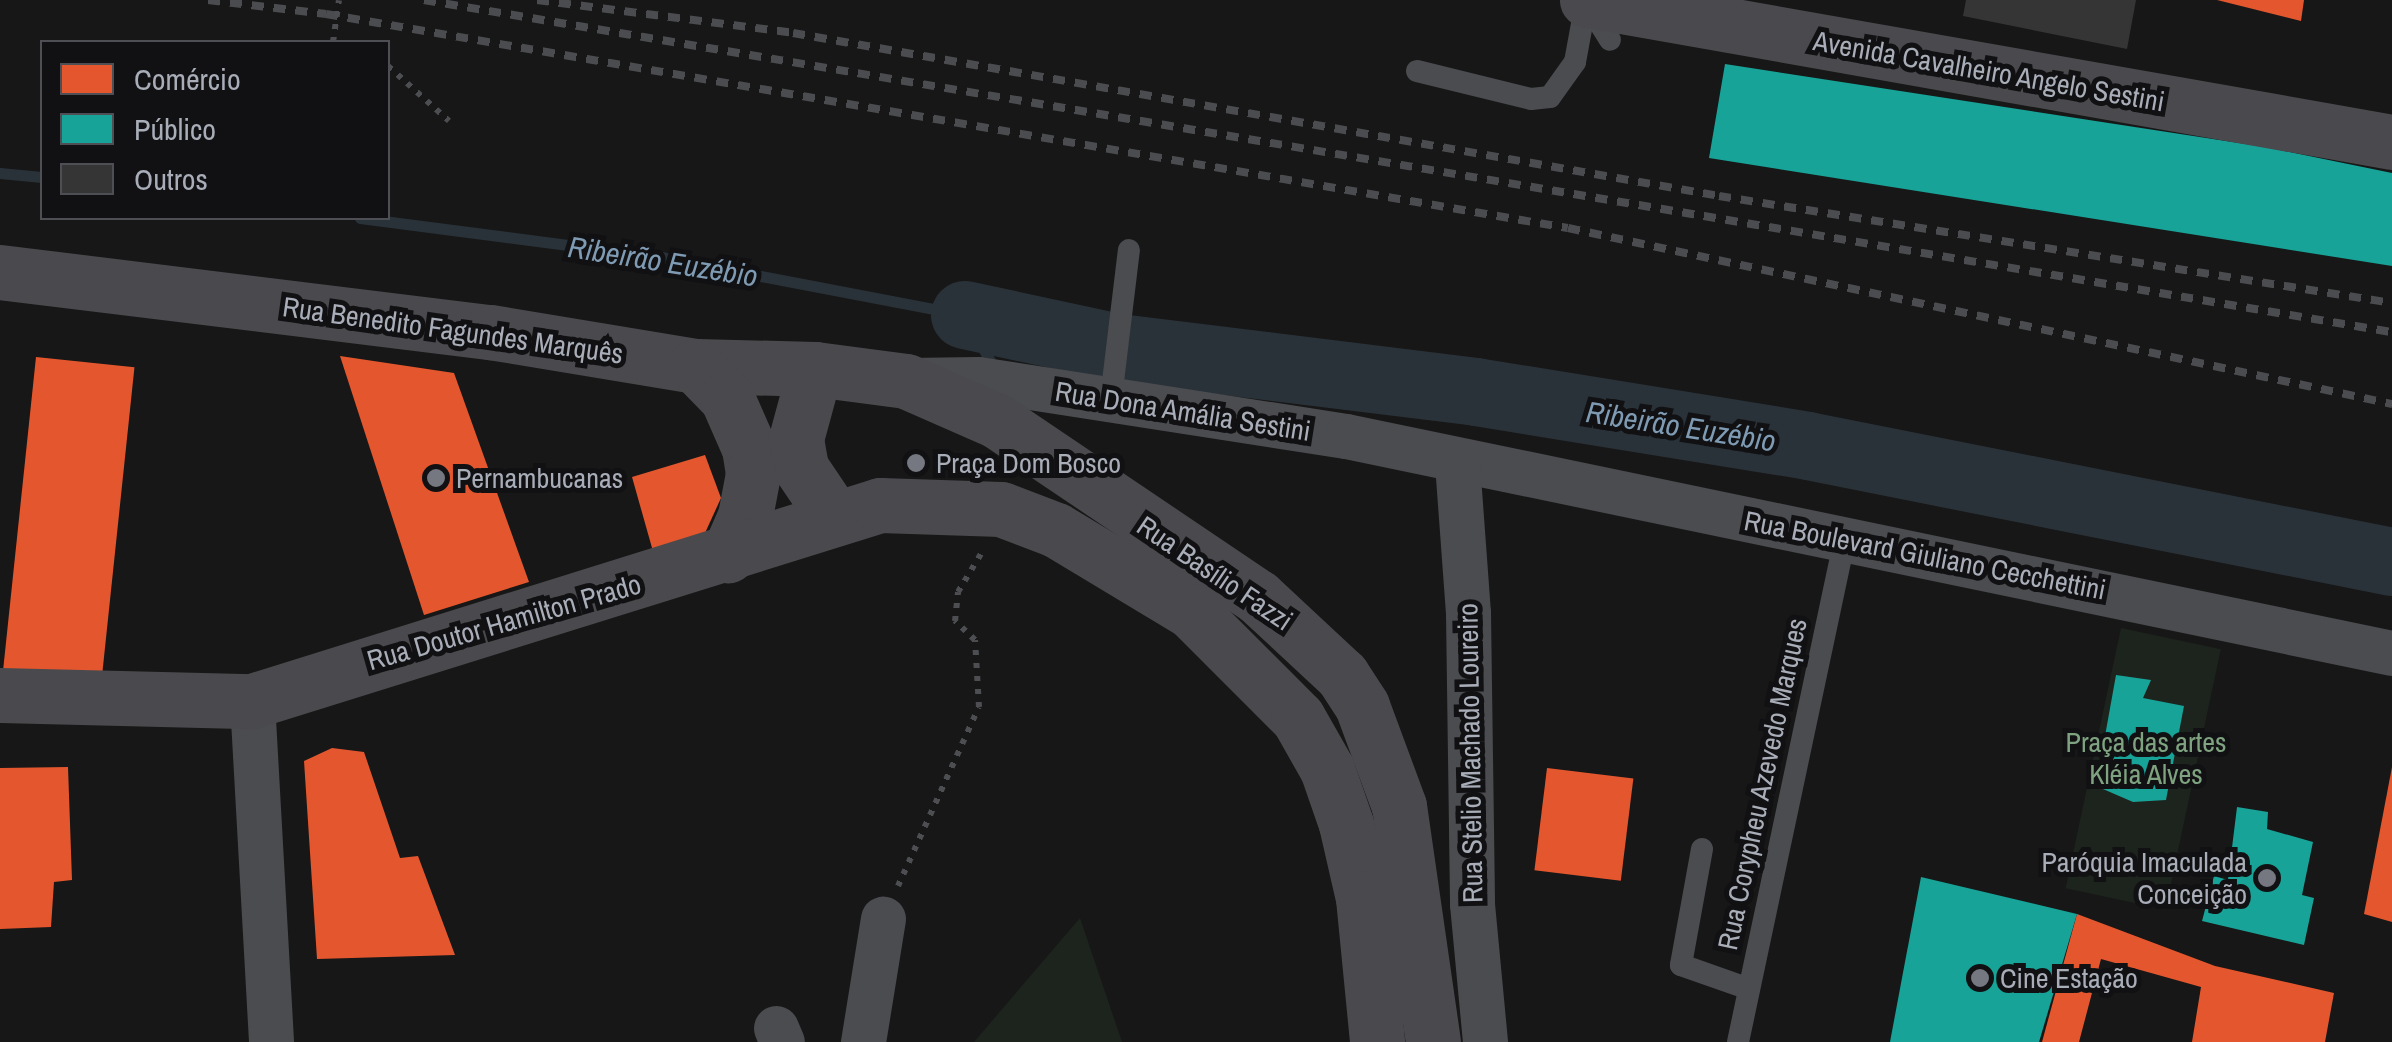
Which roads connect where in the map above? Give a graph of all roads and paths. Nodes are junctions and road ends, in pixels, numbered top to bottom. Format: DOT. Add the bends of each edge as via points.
graph roads {
  1 [pos="339,0"];
  2 [pos="1594,14"];
  3 [pos="333,40"];
  4 [pos="390,68"];
  5 [pos="1417,71"];
  6 [pos="449,121"];
  7 [pos="2392,142"];
  8 [pos="1129,250"];
  9 [pos="0,272"];
  10 [pos="696,366"];
  11 [pos="815,369"];
  12 [pos="1112,377"];
  13 [pos="906,380"];
  14 [pos="1458,463"];
  15 [pos="1001,510"];
  16 [pos="834,518"];
  17 [pos="1845,538"];
  18 [pos="728,555"];
  19 [pos="979,558"];
  20 [pos="2392,653"];
  21 [pos="0,695"];
  22 [pos="252,700"];
  23 [pos="1702,849"];
  24 [pos="883,920"];
  25 [pos="1749,989"];
  26 [pos="271,1042"];
  27 [pos="863,1042"];
  28 [pos="1376,1042"];
  29 [pos="1432,1042"];
  30 [pos="1485,1042"];
  31 [pos="1738,1042"];
  1 -- 3 [label="path, bridge"];
  2 -- 5 [label="lane" via="1575,62 1550,97 1531,99"];
  2 -- 7 [label="main road, Avenida Cavalheiro Angelo Sestini"];
  4 -- 6 [label="path"];
  8 -- 12 [label="lane"];
  9 -- 10 [label="main road, Rua Benedito Fagundes Marquês" via="490,332"];
  10 -- 11 [label="main road, Rua Benedito Fagundes Marquês"];
  10 -- 18 [label="main road" via="728,398 751,461 745,516"];
  11 -- 13 [label="main road, Rua Benedito Fagundes Marquês"];
  11 -- 16 [label="main road" via="796,439 801,468"];
  12 -- 13 [label="street, Rua Dona Amália Sestini"];
  12 -- 14 [label="street, Rua Dona Amália Sestini"];
  13 -- 29 [label="main road, Rua Basílio Fazzi" via="1021,436 1258,598 1342,675 1362,706 1399,806"];
  14 -- 17 [label="street, Rua Boulevard Giuliano Cecchettini"];
  14 -- 30 [label="street, Rua Stelio Machado Loureiro" via="1468,613 1472,904"];
  15 -- 16 [label="main road, Rua Doutor Hamilton Prado" via="880,504"];
  15 -- 28 [label="main road, Rua Basílio Fazzi" via="1056,530 1190,611 1298,718 1327,769 1346,824 1363,898"];
  16 -- 18 [label="main road, Rua Doutor Hamilton Prado"];
  17 -- 20 [label="street, Rua Boulevard Giuliano Cecchettini"];
  17 -- 25 [label="lane, Rua Corypheu Azevedo Marques"];
  18 -- 22 [label="main road, Rua Doutor Hamilton Prado"];
  19 -- 24 [label="path" via="958,592 955,621 975,640 979,707"];
  21 -- 22 [label="main road, Rua Doutor Hamilton Prado"];
  22 -- 26 [label="street"];
  23 -- 25 [label="lane" via="1681,964"];
  24 -- 27 [label="street"];
  25 -- 31 [label="lane, Rua Corypheu Azevedo Marques"];
}
